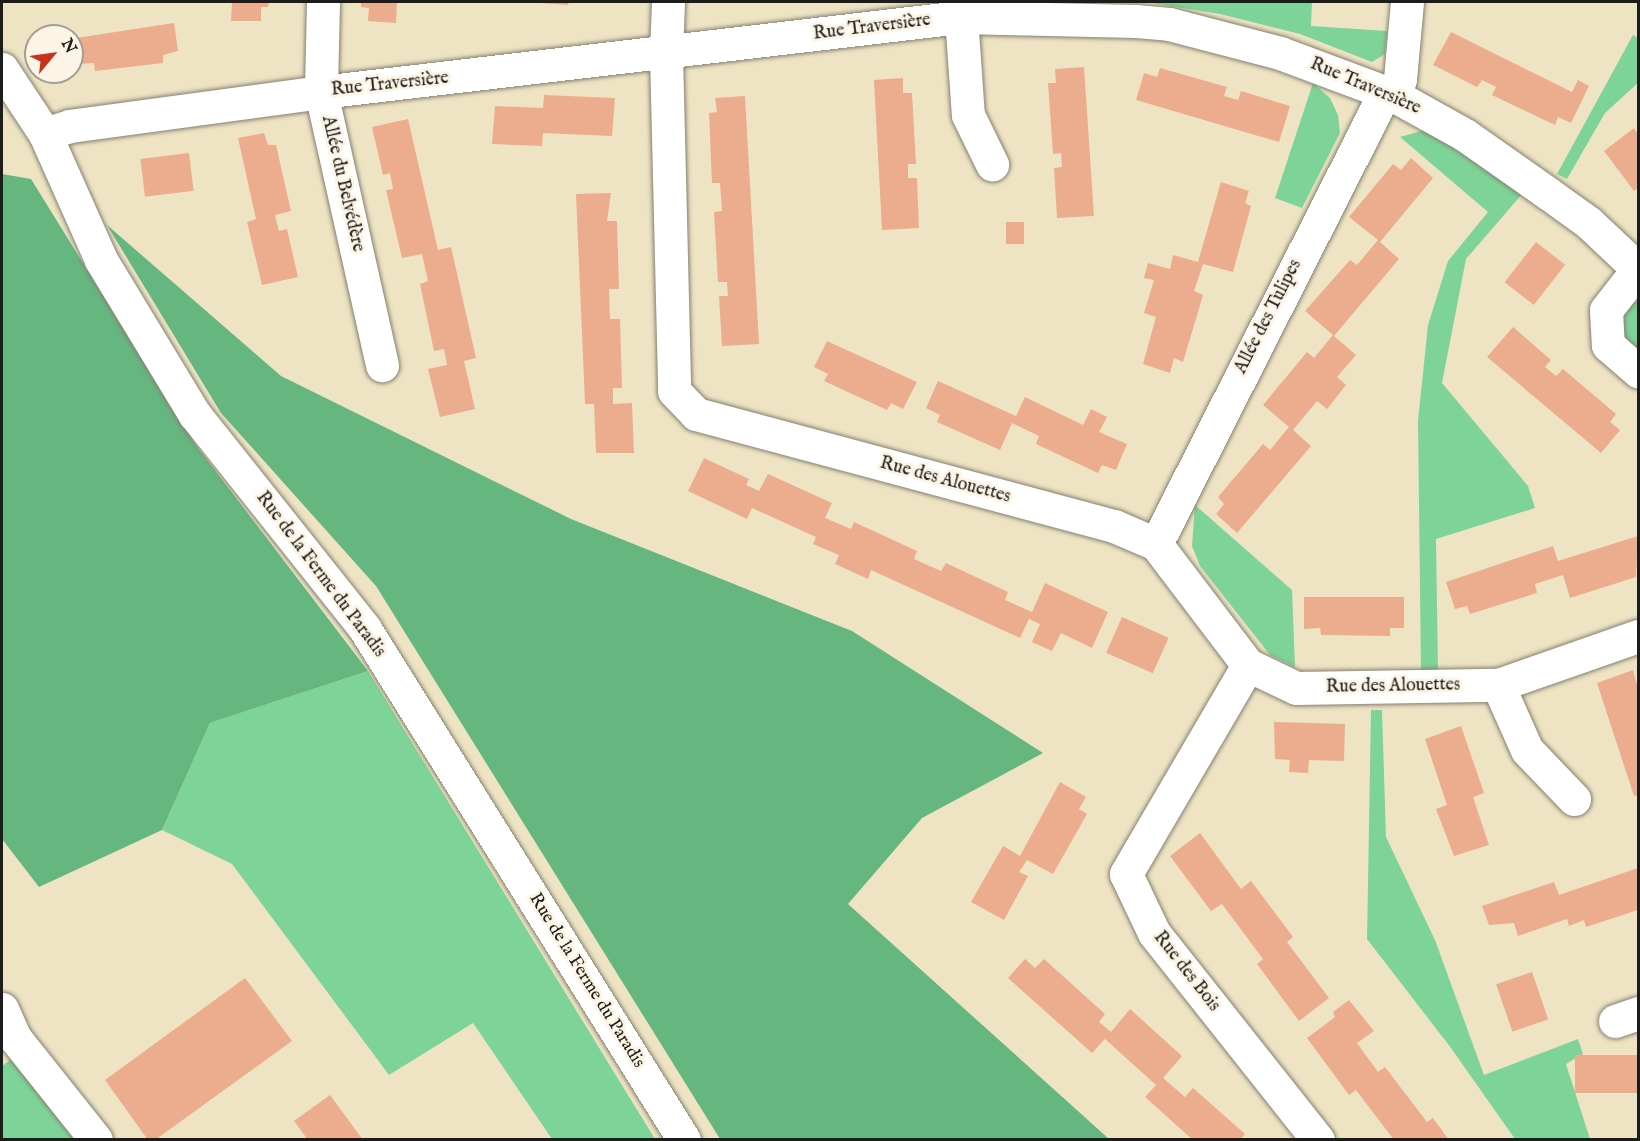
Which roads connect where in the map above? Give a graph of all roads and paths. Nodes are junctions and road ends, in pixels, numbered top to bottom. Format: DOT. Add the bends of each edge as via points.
graph roads {
  1 [pos="323,2"];
  2 [pos="668,2"];
  3 [pos="1407,2"];
  4 [pos="960,9"];
  5 [pos="666,54"];
  6 [pos="2,69"];
  7 [pos="321,92"];
  8 [pos="1390,94"];
  9 [pos="45,134"];
  10 [pos="992,164"];
  11 [pos="1638,269"];
  12 [pos="382,365"];
  13 [pos="1638,371"];
  14 [pos="1156,544"];
  15 [pos="1638,636"];
  16 [pos="1248,665"];
  17 [pos="1498,685"];
  18 [pos="1574,799"];
  19 [pos="2,1009"];
  20 [pos="96,1140"];
  21 [pos="684,1140"];
  22 [pos="1318,1140"];
  1 -- 7 [label="street, Allée du Belvédère"];
  2 -- 5 [label="street, Rue des Alouettes"];
  3 -- 8 [label="street, Allée des Tulipes" via="1400,79"];
  4 -- 5 [label="street, Rue Traversière"];
  4 -- 8 [label="street, Rue Traversière" via="1169,24 1305,61"];
  4 -- 10 [label="street" via="968,115"];
  5 -- 7 [label="street, Rue Traversière"];
  5 -- 14 [label="street, Rue des Alouettes" via="674,391 696,414 1114,526"];
  6 -- 9 [label="street, Rue de la Ferme du Paradis"];
  7 -- 9 [label="street, Rue Traversière" via="70,126"];
  7 -- 12 [label="street, Allée du Belvédère"];
  8 -- 11 [label="street, Rue Traversière" via="1466,135 1565,206"];
  8 -- 14 [label="street, Allée des Tulipes"];
  9 -- 21 [label="street, Rue de la Ferme du Paradis" via="101,260 195,415 365,629"];
  11 -- 13 [label="street" via="1606,310 1608,345"];
  14 -- 16 [label="street, Rue des Alouettes"];
  15 -- 17 [label="street, Rue des Alouettes"];
  16 -- 17 [label="street, Rue des Alouettes" via="1296,688"];
  16 -- 22 [label="street, Rue des Bois" via="1126,874 1154,933"];
  17 -- 18 [label="street" via="1527,750"];
  19 -- 20 [label="street" via="15,1038"];
}
